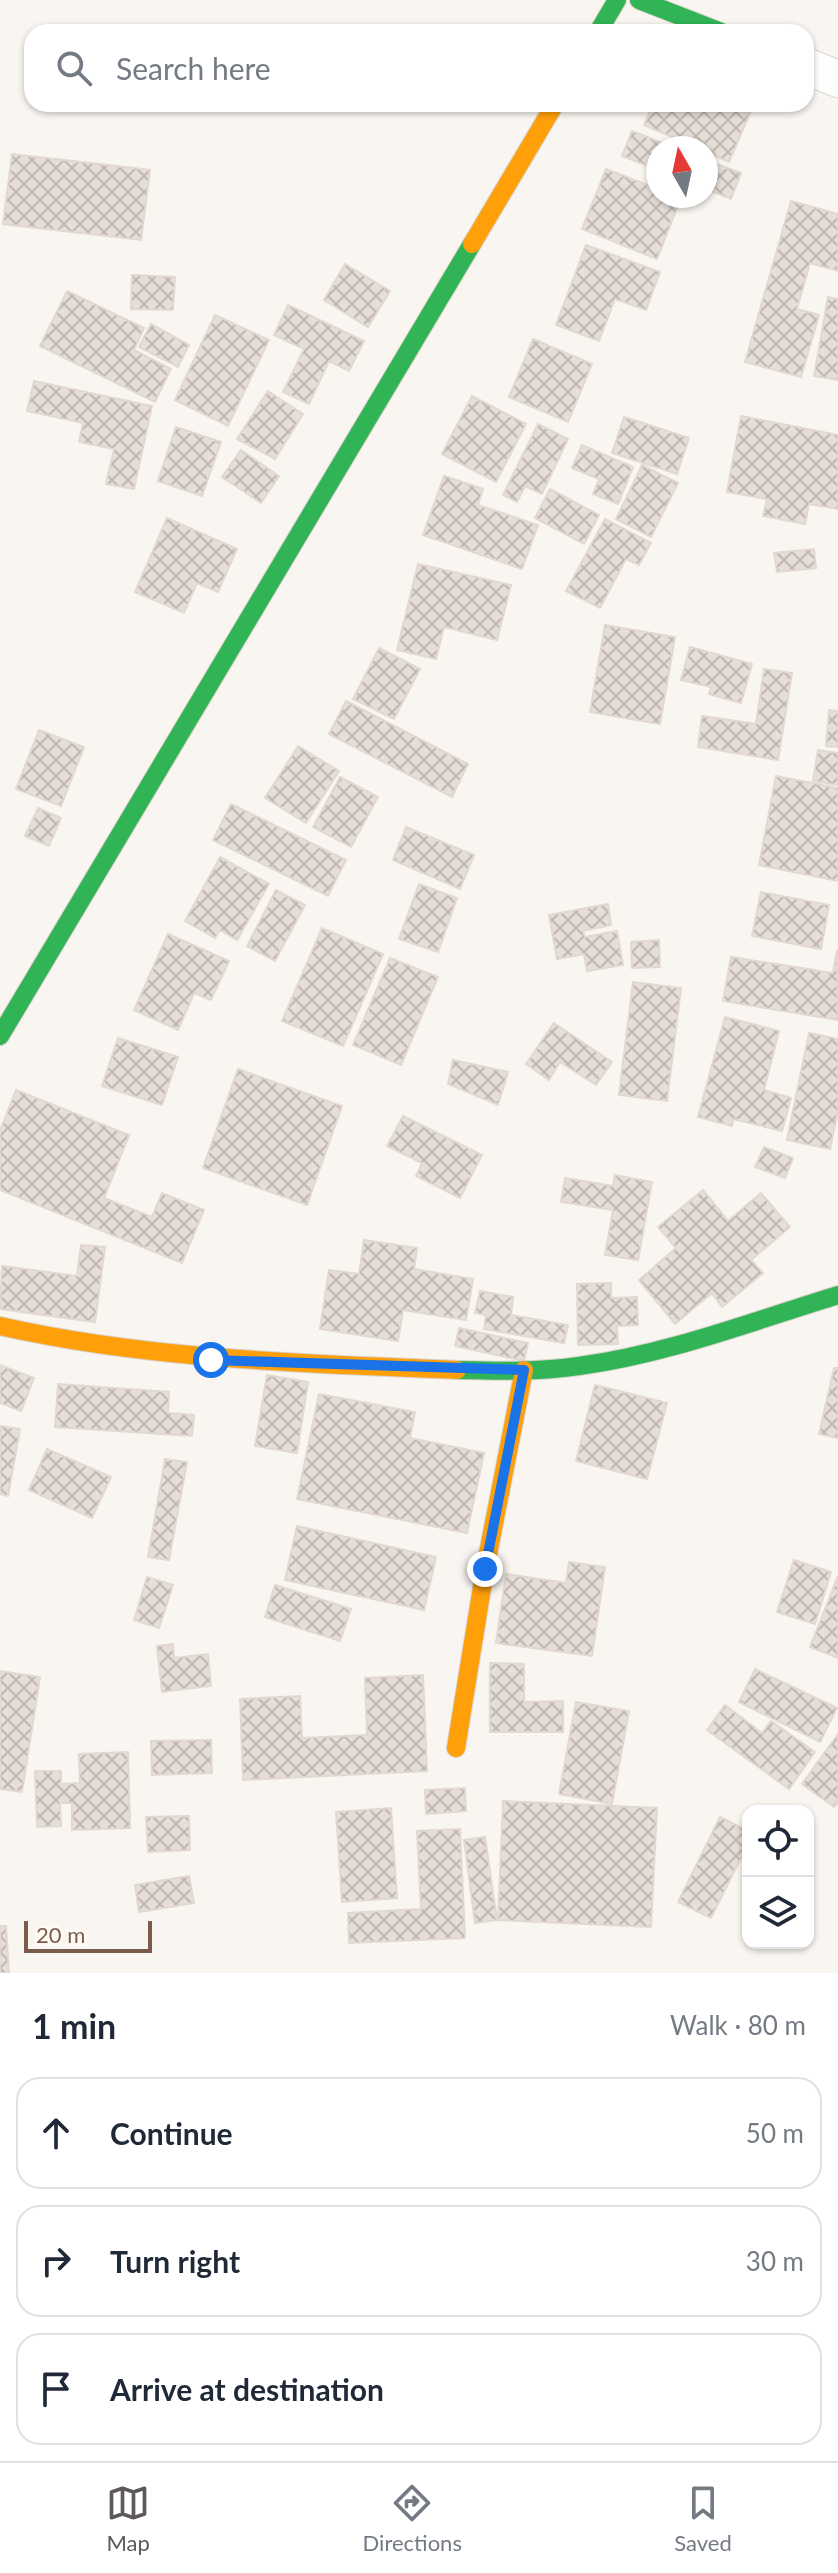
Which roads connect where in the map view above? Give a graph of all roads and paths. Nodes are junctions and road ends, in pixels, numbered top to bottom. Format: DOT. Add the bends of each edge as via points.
graph roads {
  1 [pos="617,0"];
  2 [pos="639,0"];
  3 [pos="603,24"];
  4 [pos="700,24"];
  5 [pos="814,69"];
  6 [pos="838,79"];
  7 [pos="550,112"];
  8 [pos="0,1036"];
  9 [pos="838,1294"];
  10 [pos="0,1326"];
  11 [pos="524,1370"];
  12 [pos="456,1748"];
  1 -- 3 [label="street"];
  2 -- 4 [label="street"];
  5 -- 6 [label="street"];
  7 -- 8 [label="street"];
  9 -- 11 [label="street" via="679,1345 580,1366"];
  10 -- 11 [label="street" via="52,1339 211,1360"];
  11 -- 12 [label="street"];
}
